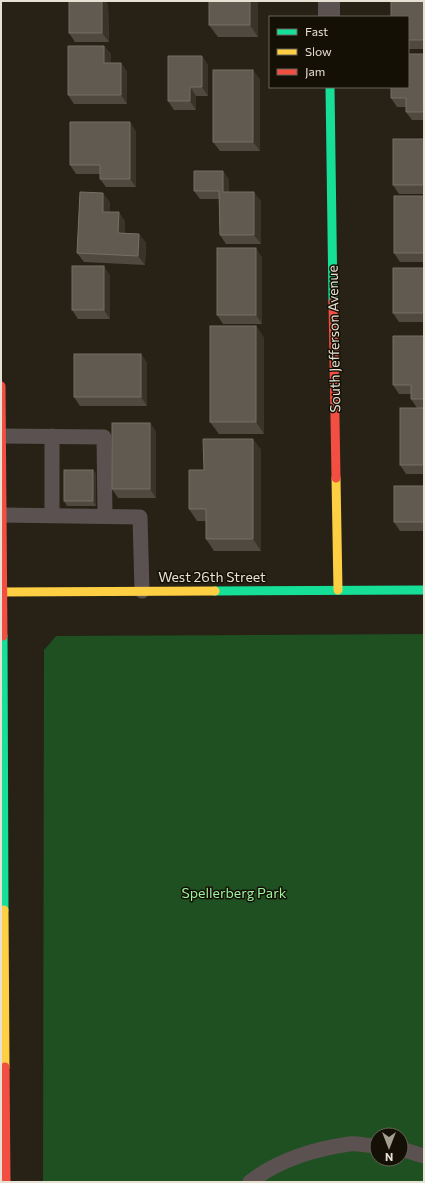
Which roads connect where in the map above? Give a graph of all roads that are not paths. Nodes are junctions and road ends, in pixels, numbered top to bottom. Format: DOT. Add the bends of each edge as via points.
graph roads {
  1 [pos="329,1"];
  2 [pos="329,16"];
  3 [pos="330,88"];
  4 [pos="1,386"];
  5 [pos="1,428"];
  6 [pos="1,436"];
  7 [pos="52,436"];
  8 [pos="1,515"];
  9 [pos="52,516"];
  10 [pos="105,516"];
  11 [pos="338,590"];
  12 [pos="424,590"];
  13 [pos="142,591"];
  14 [pos="1,592"];
  15 [pos="2,779"];
  16 [pos="3,908"];
  17 [pos="369,1145"];
  18 [pos="409,1151"];
  19 [pos="424,1156"];
  20 [pos="6,1182"];
  21 [pos="250,1182"];
  1 -- 2 [label="street"];
  3 -- 11 [label="street, South Jefferson Avenue"];
  4 -- 5 [label="street"];
  5 -- 6 [label="street"];
  6 -- 7 [label="lane"];
  6 -- 8 [label="street"];
  7 -- 9 [label="lane"];
  7 -- 10 [label="lane" via="104,437"];
  8 -- 9 [label="lane"];
  8 -- 14 [label="street"];
  9 -- 10 [label="lane"];
  10 -- 13 [label="lane" via="140,517"];
  11 -- 12 [label="street, West 26th Street"];
  11 -- 13 [label="street, West 26th Street"];
  13 -- 14 [label="street, West 26th Street"];
  14 -- 15 [label="street"];
  15 -- 16 [label="street"];
  16 -- 20 [label="street"];
  17 -- 21 [label="lane" via="351,1144 304,1154 262,1173"];
  18 -- 19 [label="lane"];
}
